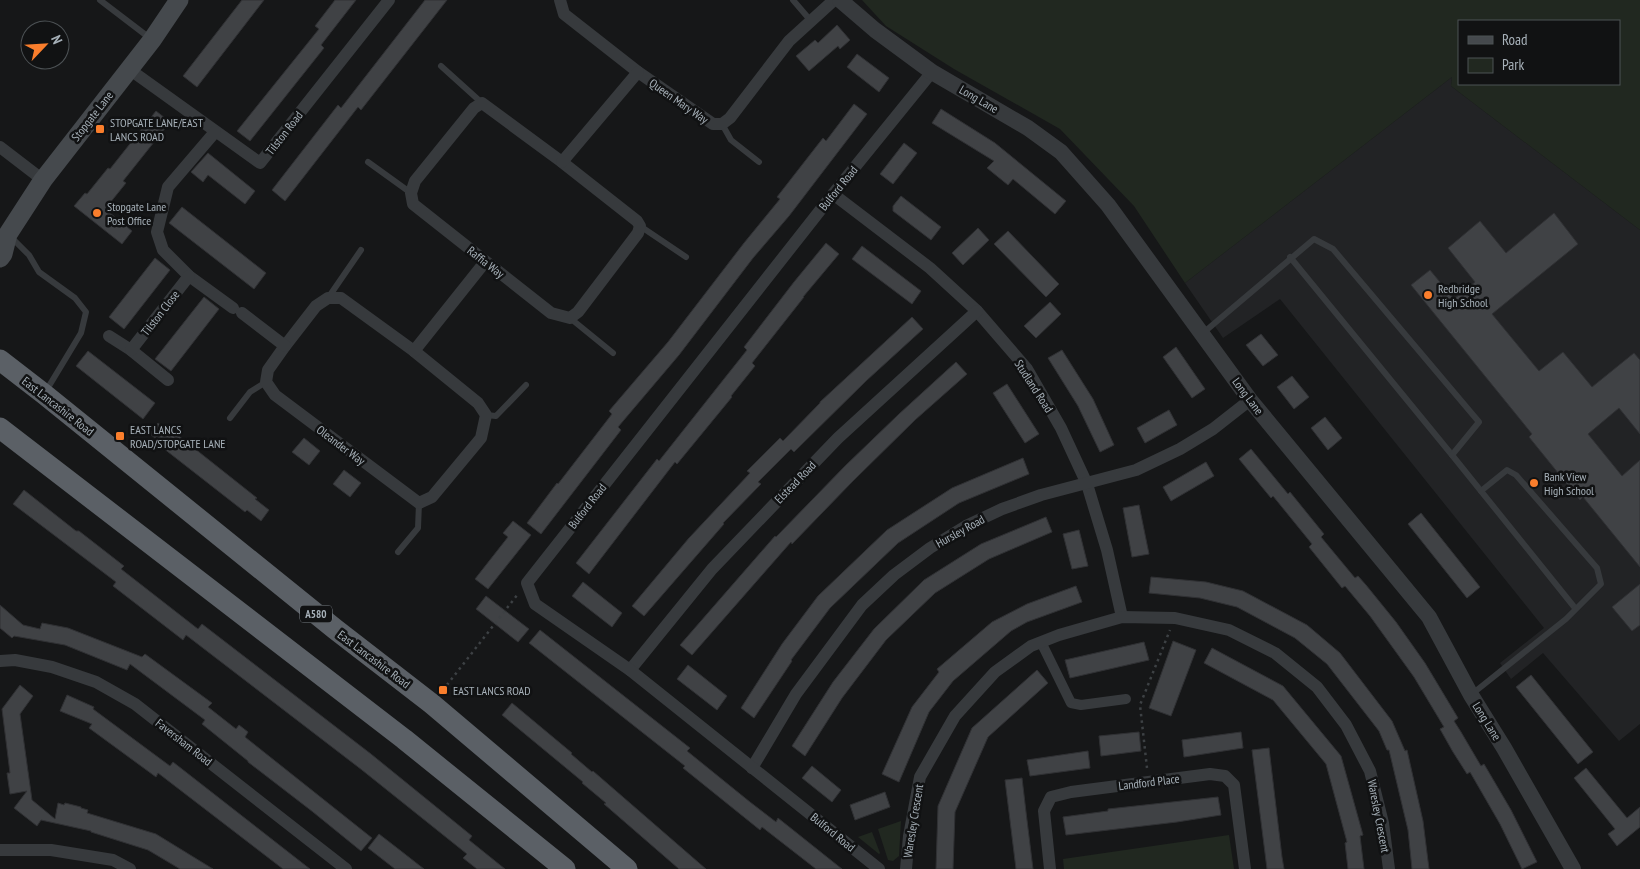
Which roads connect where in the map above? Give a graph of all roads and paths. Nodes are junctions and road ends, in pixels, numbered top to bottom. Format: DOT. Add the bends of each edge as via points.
graph roads {
  1 [pos="100,0"];
  2 [pos="179,0"];
  3 [pos="389,0"];
  4 [pos="793,0"];
  5 [pos="834,0"];
  6 [pos="840,0"];
  7 [pos="558,1"];
  8 [pos="811,21"];
  9 [pos="152,40"];
  10 [pos="441,66"];
  11 [pos="129,69"];
  12 [pos="638,72"];
  13 [pos="932,72"];
  14 [pos="482,103"];
  15 [pos="722,124"];
  16 [pos="215,132"];
  17 [pos="0,147"];
  18 [pos="368,162"];
  19 [pos="562,162"];
  20 [pos="759,162"];
  21 [pos="43,180"];
  22 [pos="411,193"];
  23 [pos="833,194"];
  24 [pos="640,226"];
  25 [pos="4,236"];
  26 [pos="361,250"];
  27 [pos="686,257"];
  28 [pos="1290,257"];
  29 [pos="0,258"];
  30 [pos="485,262"];
  31 [pos="189,276"];
  32 [pos="328,298"];
  33 [pos="977,311"];
  34 [pos="570,318"];
  35 [pos="1202,333"];
  36 [pos="108,336"];
  37 [pos="285,346"];
  38 [pos="131,350"];
  39 [pos="414,351"];
  40 [pos="613,353"];
  41 [pos="1,360"];
  42 [pos="168,380"];
  43 [pos="266,382"];
  44 [pos="526,385"];
  45 [pos="44,394"];
  46 [pos="1250,400"];
  47 [pos="486,416"];
  48 [pos="230,418"];
  49 [pos="0,428"];
  50 [pos="1452,455"];
  51 [pos="1087,484"];
  52 [pos="1481,491"];
  53 [pos="419,503"];
  54 [pos="398,552"];
  55 [pos="527,583"];
  56 [pos="1575,608"];
  57 [pos="1122,617"];
  58 [pos="1175,618"];
  59 [pos="1041,642"];
  60 [pos="0,661"];
  61 [pos="630,670"];
  62 [pos="1471,696"];
  63 [pos="1126,699"];
  64 [pos="432,704"];
  65 [pos="752,768"];
  66 [pos="1149,782"];
  67 [pos="0,850"];
  68 [pos="130,869"];
  69 [pos="346,869"];
  70 [pos="565,869"];
  71 [pos="627,869"];
  72 [pos="879,869"];
  73 [pos="906,869"];
  74 [pos="1050,869"];
  75 [pos="1245,869"];
  76 [pos="1388,869"];
  77 [pos="1573,869"];
  1 -- 9 [label="lane"];
  2 -- 9 [label="main road, Stopgate Lane"];
  3 -- 16 [label="street, Tilston Road" via="260,163"];
  4 -- 8 [label="lane"];
  5 -- 8 [label="street, Queen Mary Way"];
  6 -- 13 [label="street, Long Lane"];
  7 -- 12 [label="street, Queen Mary Way" via="564,14"];
  8 -- 15 [label="street, Queen Mary Way" via="789,40 730,118"];
  9 -- 11 [label="main road, Stopgate Lane"];
  10 -- 14 [label="lane"];
  11 -- 16 [label="street, Tilston Road"];
  11 -- 21 [label="main road, Stopgate Lane"];
  12 -- 15 [label="street, Queen Mary Way" via="712,124"];
  12 -- 19 [label="street"];
  13 -- 23 [label="street, Bulford Road"];
  13 -- 35 [label="street, Long Lane" via="1028,128 1061,152 1108,205"];
  14 -- 19 [label="street"];
  14 -- 22 [label="street" via="474,108 415,181"];
  15 -- 20 [label="lane" via="731,140"];
  16 -- 31 [label="street" via="168,186 157,232 163,250"];
  17 -- 21 [label="street"];
  18 -- 22 [label="lane"];
  19 -- 24 [label="street" via="637,220"];
  21 -- 25 [label="main road, Stopgate Lane"];
  22 -- 30 [label="street, Raffia Way" via="413,204"];
  23 -- 33 [label="street, Studland Road" via="930,268"];
  23 -- 55 [label="street, Bulford Road"];
  24 -- 27 [label="lane"];
  24 -- 34 [label="street" via="578,312"];
  25 -- 29 [label="main road, Stopgate Lane"];
  25 -- 45 [label="lane" via="29,255 39,272 75,298 86,312 81,333"];
  26 -- 32 [label="lane"];
  28 -- 35 [label="lane"];
  28 -- 50 [label="lane"];
  28 -- 50 [label="lane" via="1314,239 1333,249 1479,422"];
  30 -- 34 [label="street, Raffia Way" via="551,313"];
  30 -- 39 [label="street"];
  31 -- 37 [label="street"];
  31 -- 38 [label="street, Tilston Close"];
  32 -- 37 [label="street" via="316,306"];
  32 -- 39 [label="street" via="341,298"];
  33 -- 51 [label="street, Studland Road" via="1026,369 1061,428"];
  33 -- 61 [label="street, Elstead Road" via="838,438 712,569"];
  34 -- 40 [label="lane"];
  35 -- 46 [label="street, Long Lane"];
  36 -- 38 [label="street"];
  37 -- 43 [label="street" via="268,370"];
  38 -- 42 [label="street"];
  39 -- 47 [label="street" via="478,403"];
  41 -- 45 [label="highway, East Lancashire Road / A580"];
  43 -- 48 [label="lane" via="250,392"];
  43 -- 53 [label="street, Oleander Way" via="275,394"];
  44 -- 47 [label="lane" via="496,416"];
  45 -- 64 [label="highway, East Lancashire Road / A580" via="335,630"];
  46 -- 51 [label="street, Hursley Road" via="1213,429 1180,449 1136,470"];
  46 -- 62 [label="street, Long Lane" via="1429,617"];
  47 -- 53 [label="street" via="481,438 432,497"];
  49 -- 70 [label="highway" via="404,739"];
  50 -- 52 [label="lane"];
  51 -- 57 [label="street, Studland Road" via="1107,550"];
  51 -- 65 [label="street, Hursley Road" via="1002,509 930,548 894,575 862,605 796,694"];
  52 -- 56 [label="lane"];
  52 -- 56 [label="lane" via="1507,470 1516,475 1597,568 1601,584"];
  53 -- 54 [label="lane" via="418,528"];
  55 -- 61 [label="street, Bulford Road" via="535,604"];
  55 -- 64 [label="path"];
  56 -- 62 [label="lane" via="1566,619"];
  57 -- 58 [label="street, Waresley Crescent"];
  57 -- 59 [label="street, Waresley Crescent"];
  58 -- 66 [label="path" via="1140,705"];
  58 -- 76 [label="street, Waresley Crescent" via="1229,630 1275,653 1317,687 1346,725 1370,771 1383,823"];
  59 -- 63 [label="street" via="1071,703"];
  59 -- 73 [label="street, Waresley Crescent" via="995,672 955,716 920,777"];
  60 -- 69 [label="street, Faversham Road" via="15,660 52,667 96,682 136,704"];
  61 -- 65 [label="street, Bulford Road"];
  62 -- 77 [label="street, Long Lane"];
  64 -- 71 [label="highway, East Lancashire Road / A580"];
  65 -- 72 [label="street, Bulford Road"];
  66 -- 74 [label="street, Landford Place" via="1051,797 1044,811"];
  66 -- 75 [label="street, Landford Place" via="1210,774 1225,776 1234,786"];
  67 -- 68 [label="street" via="51,850 113,860"];
}
